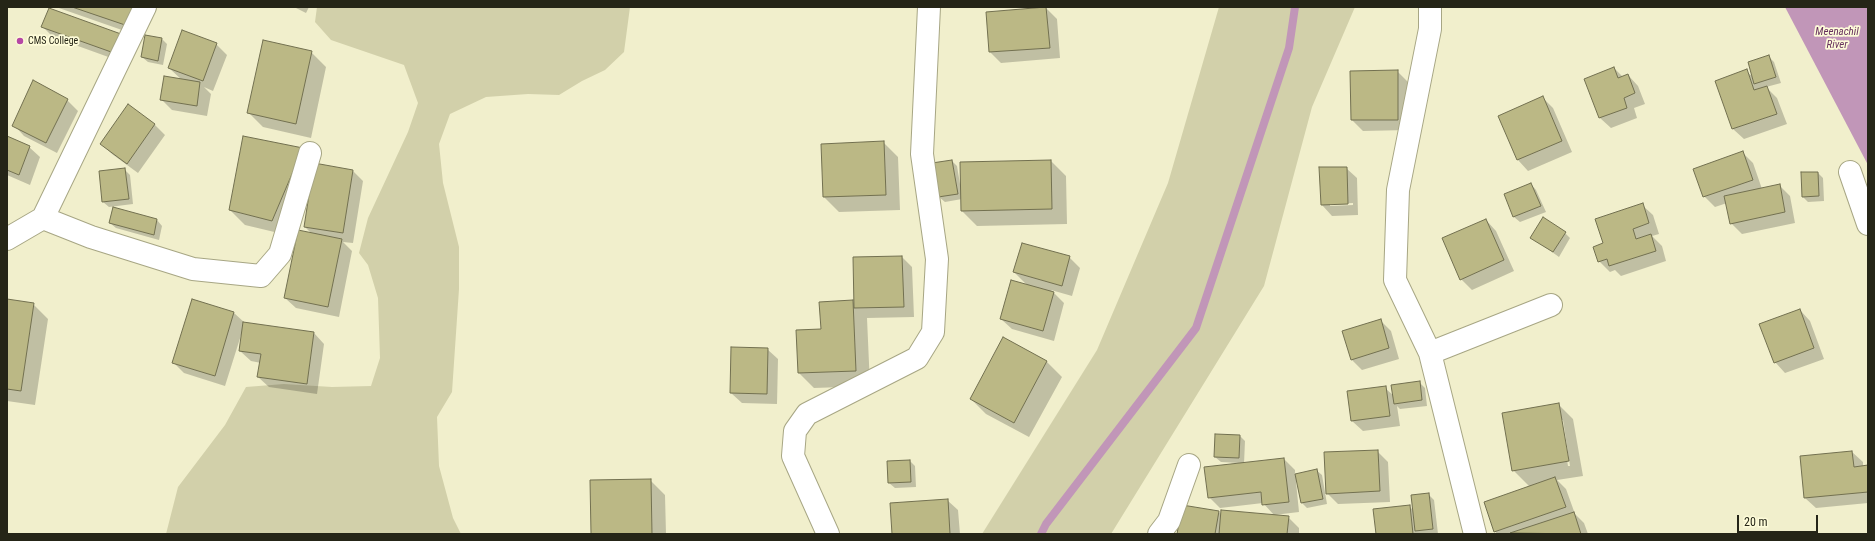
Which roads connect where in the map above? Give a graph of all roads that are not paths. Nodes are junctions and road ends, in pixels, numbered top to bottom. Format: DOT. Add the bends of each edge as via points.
graph roads {
  1 [pos="145,7"];
  2 [pos="929,7"];
  3 [pos="1430,7"];
  4 [pos="310,152"];
  5 [pos="1850,172"];
  6 [pos="43,218"];
  7 [pos="1868,224"];
  8 [pos="7,239"];
  9 [pos="1551,305"];
  10 [pos="1430,353"];
  11 [pos="1189,465"];
  12 [pos="828,534"];
  13 [pos="1159,534"];
  14 [pos="1475,534"];
  1 -- 6 [label="street"];
  2 -- 12 [label="street" via="922,154 937,260 933,332 917,358 807,414 795,431 793,456"];
  3 -- 10 [label="street" via="1430,29 1398,190 1395,280"];
  4 -- 6 [label="street" via="280,254 261,276 193,269 91,238"];
  5 -- 7 [label="street"];
  6 -- 8 [label="street"];
  9 -- 10 [label="street"];
  10 -- 14 [label="street"];
  11 -- 13 [label="street" via="1169,521"];
}
